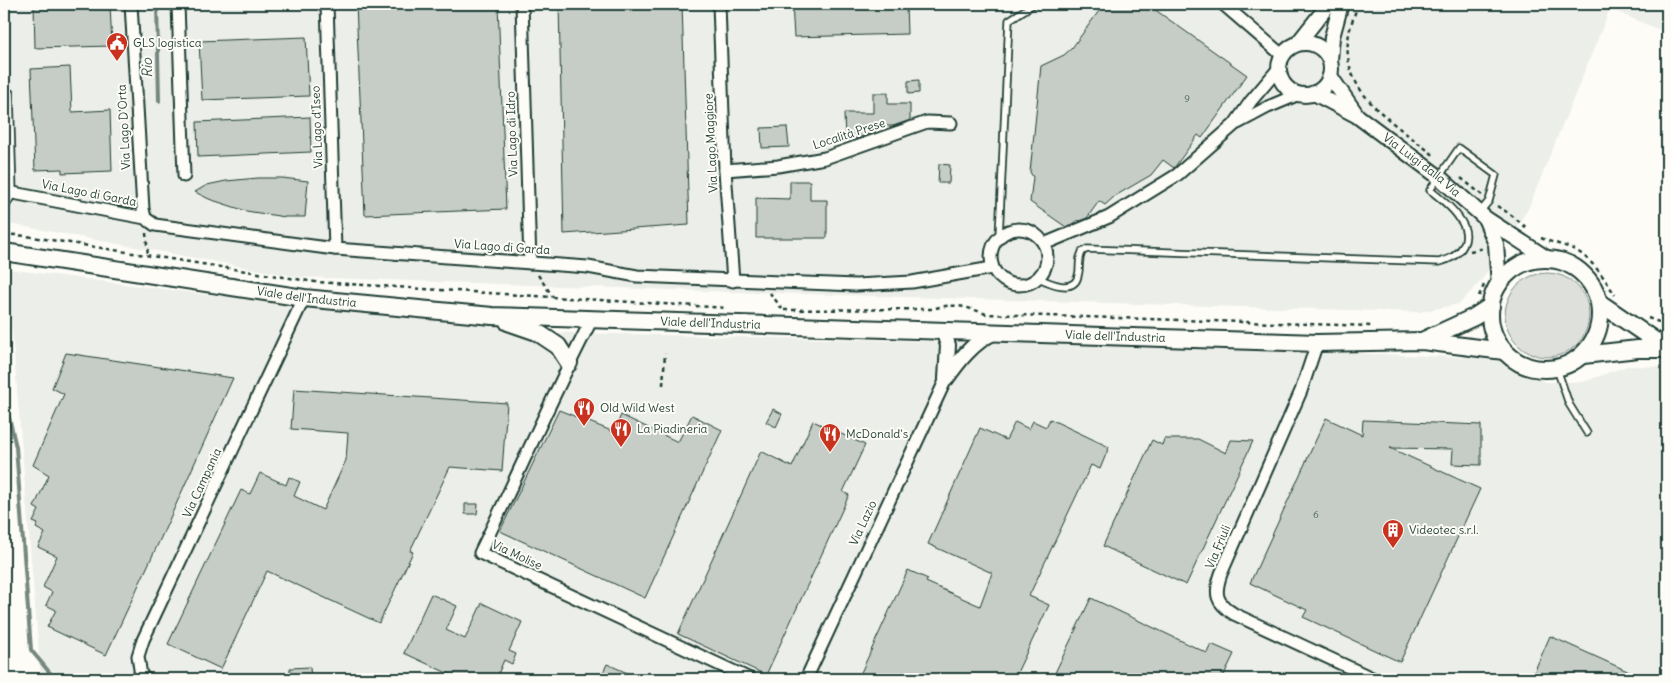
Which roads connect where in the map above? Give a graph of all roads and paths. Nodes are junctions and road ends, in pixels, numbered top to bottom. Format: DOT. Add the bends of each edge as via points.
graph roads {
  1 [pos="131,4"];
  2 [pos="178,4"];
  3 [pos="327,4"];
  4 [pos="522,4"];
  5 [pos="719,4"];
  6 [pos="1034,4"];
  7 [pos="1223,4"];
  8 [pos="1330,4"];
  9 [pos="1341,4"];
  10 [pos="1359,4"];
  11 [pos="1298,43"];
  12 [pos="1330,60"];
  13 [pos="1280,62"];
  14 [pos="1330,76"];
  15 [pos="1314,93"];
  16 [pos="4,94"];
  17 [pos="1298,94"];
  18 [pos="1356,115"];
  19 [pos="951,124"];
  20 [pos="1234,125"];
  21 [pos="725,170"];
  22 [pos="1443,172"];
  23 [pos="184,176"];
  24 [pos="9,193"];
  25 [pos="1489,201"];
  26 [pos="4,210"];
  27 [pos="1482,216"];
  28 [pos="145,218"];
  29 [pos="998,237"];
  30 [pos="1044,244"];
  31 [pos="1488,247"];
  32 [pos="335,249"];
  33 [pos="4,252"];
  34 [pos="1458,254"];
  35 [pos="148,256"];
  36 [pos="1548,259"];
  37 [pos="530,264"];
  38 [pos="992,268"];
  39 [pos="1039,278"];
  40 [pos="733,280"];
  41 [pos="761,282"];
  42 [pos="1499,284"];
  43 [pos="553,297"];
  44 [pos="304,298"];
  45 [pos="1600,303"];
  46 [pos="1491,306"];
  47 [pos="782,310"];
  48 [pos="492,316"];
  49 [pos="592,320"];
  50 [pos="943,331"];
  51 [pos="993,333"];
  52 [pos="1422,341"];
  53 [pos="1317,343"];
  54 [pos="1667,349"];
  55 [pos="1504,351"];
  56 [pos="665,353"];
  57 [pos="1583,355"];
  58 [pos="569,363"];
  59 [pos="1557,369"];
  60 [pos="946,379"];
  61 [pos="663,385"];
  62 [pos="1587,433"];
  63 [pos="146,679"];
  64 [pos="750,679"];
  65 [pos="806,679"];
  66 [pos="1374,679"];
  1 -- 28 [label="street, Via Lago D'Orta"];
  2 -- 23 [label="street"];
  3 -- 32 [label="street, Via Lago d'Iseo"];
  4 -- 37 [label="street, Via Lago di Idro"];
  5 -- 21 [label="street, Via Lago Maggiore"];
  6 -- 29 [label="lane" via="1009,20"];
  7 -- 13 [label="street"];
  8 -- 11 [label="street"];
  9 -- 12 [label="street"];
  10 -- 22 [label="path" via="1351,20 1347,53 1353,79 1369,102"];
  11 -- 12 [label="street" via="1306,42 1320,48"];
  11 -- 13 [label="street" via="1286,50"];
  12 -- 14 [label="street"];
  13 -- 17 [label="street" via="1279,75 1286,87"];
  13 -- 20 [label="street"];
  14 -- 15 [label="street" via="1327,84"];
  14 -- 18 [label="street, Via Luigi dalla Via"];
  15 -- 17 [label="street"];
  15 -- 18 [label="street, Via Luigi dalla Via"];
  16 -- 24 [label="lane" via="10,93"];
  17 -- 20 [label="street"];
  18 -- 22 [label="street, Via Luigi dalla Via"];
  19 -- 21 [label="street, Località Prese" via="926,122 825,158"];
  20 -- 30 [label="street" via="1177,175 1109,217"];
  21 -- 40 [label="street, Via Lago Maggiore"];
  22 -- 25 [label="path"];
  22 -- 25 [label="lane" via="1459,148 1496,175"];
  22 -- 27 [label="street, Via Luigi dalla Via"];
  22 -- 34 [label="lane" via="1430,190 1464,225 1464,245"];
  24 -- 26 [label="lane"];
  24 -- 28 [label="street, Via Lago di Garda"];
  25 -- 27 [label="lane"];
  27 -- 36 [label="street, Via Luigi dalla Via"];
  27 -- 42 [label="street, Via Luigi dalla Via" via="1496,244"];
  28 -- 32 [label="street, Via Lago di Garda" via="155,224"];
  28 -- 35 [label="path"];
  29 -- 30 [label="street" via="1024,229 1039,237"];
  29 -- 38 [label="street" via="991,251"];
  30 -- 39 [label="street" via="1047,262"];
  31 -- 34 [label="path"];
  32 -- 37 [label="street, Via Lago di Garda"];
  33 -- 44 [label="main road, Viale dell'Industria"];
  34 -- 39 [label="lane" via="1440,262 1087,249 1078,259 1076,281 1057,286"];
  36 -- 42 [label="main road, Viale dell'Industria" via="1520,265"];
  36 -- 45 [label="main road, Viale dell'Industria" via="1581,272 1595,289"];
  37 -- 40 [label="street, Via Lago di Garda" via="588,267 637,276"];
  37 -- 43 [label="path"];
  38 -- 39 [label="street" via="1004,282 1012,285 1031,284"];
  38 -- 41 [label="street, Via Lago di Garda" via="912,282 856,285"];
  40 -- 41 [label="street, Via Lago di Garda"];
  41 -- 47 [label="path"];
  42 -- 46 [label="main road, Viale dell'Industria"];
  44 -- 48 [label="main road, Viale dell'Industria"];
  44 -- 63 [label="street, Via Campania" via="143,640 138,656 141,676"];
  45 -- 54 [label="main road, Viale dell'Industria"];
  45 -- 57 [label="main road, Viale dell'Industria" via="1601,322 1595,340"];
  46 -- 52 [label="main road, Viale dell'Industria"];
  46 -- 55 [label="main road, Viale dell'Industria" via="1492,330"];
  48 -- 49 [label="main road, Viale dell'Industria"];
  48 -- 58 [label="main road" via="536,332 558,346"];
  49 -- 50 [label="main road, Viale dell'Industria"];
  49 -- 58 [label="street, Via Molise"];
  50 -- 51 [label="main road, Viale dell'Industria"];
  50 -- 60 [label="street" via="948,345"];
  51 -- 53 [label="main road, Viale dell'Industria"];
  51 -- 60 [label="street" via="965,354"];
  52 -- 53 [label="main road, Viale dell'Industria"];
  52 -- 55 [label="main road, Viale dell'Industria"];
  53 -- 66 [label="street, Via Friuli" via="1301,391 1220,574 1217,595 1220,604 1234,614"];
  54 -- 57 [label="main road, Viale dell'Industria"];
  55 -- 59 [label="main road, Viale dell'Industria" via="1528,367"];
  56 -- 61 [label="path"];
  57 -- 59 [label="main road, Viale dell'Industria"];
  58 -- 64 [label="street, Via Molise" via="480,553"];
  59 -- 62 [label="lane" via="1569,404"];
  60 -- 65 [label="street, Via Lazio"];
}
